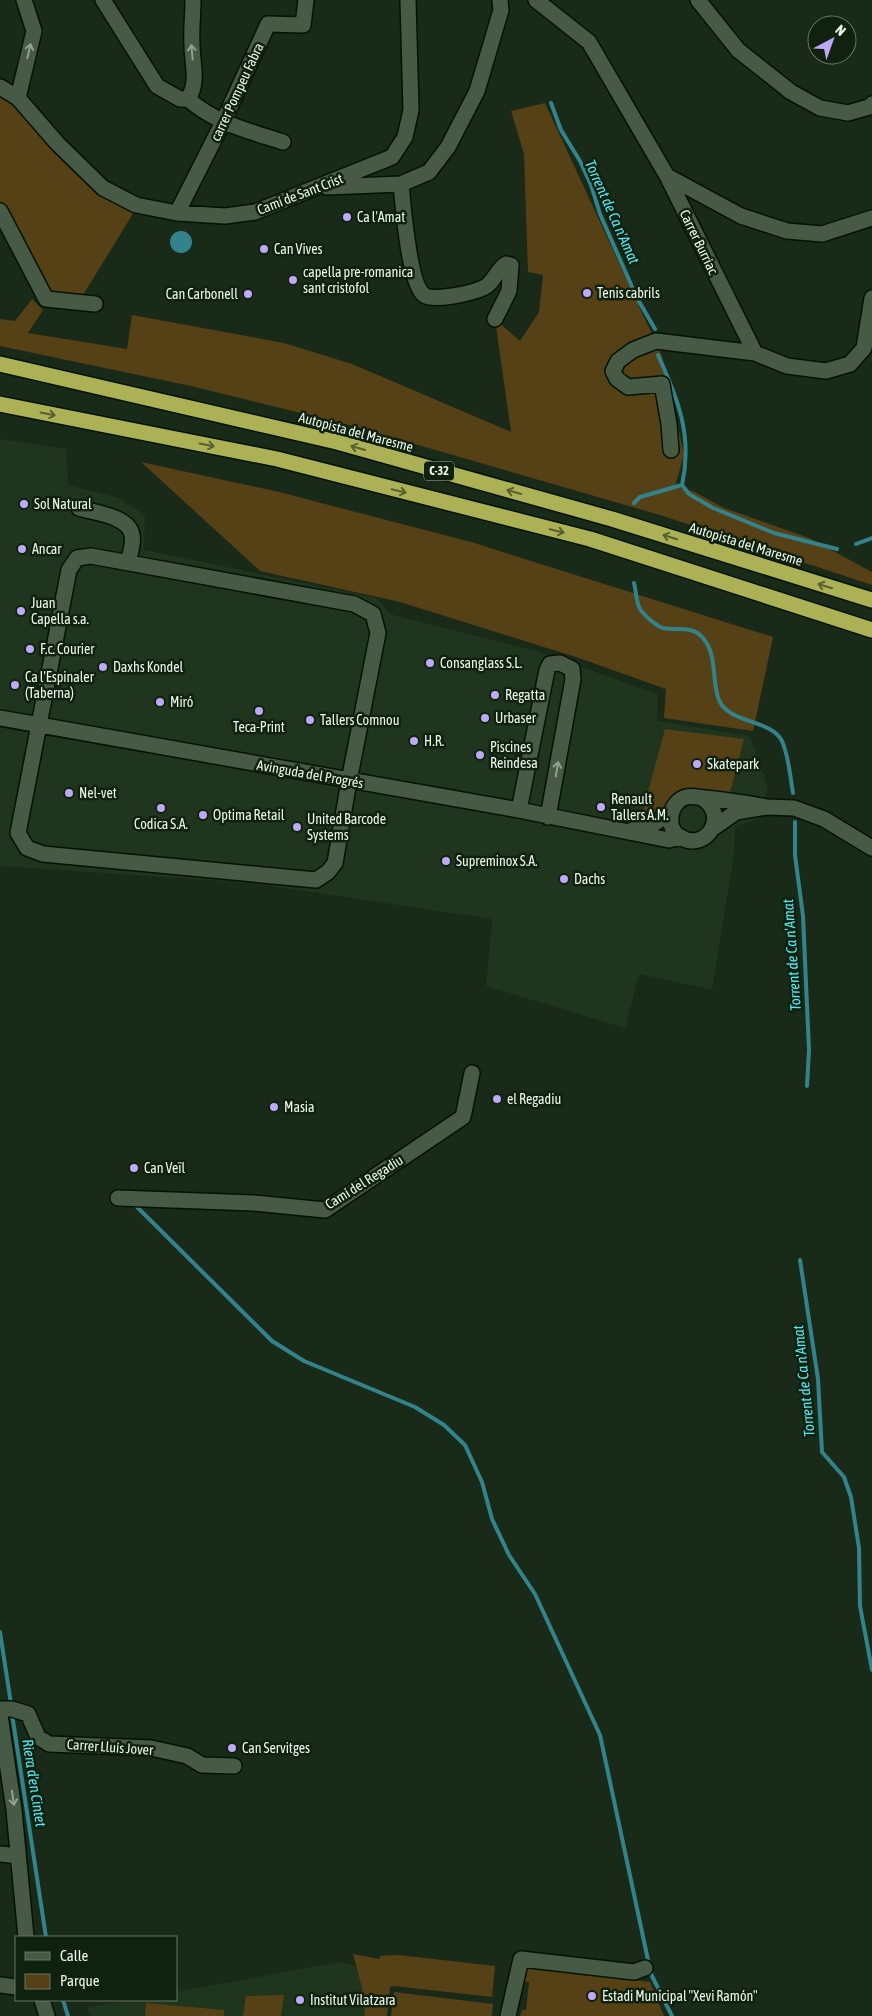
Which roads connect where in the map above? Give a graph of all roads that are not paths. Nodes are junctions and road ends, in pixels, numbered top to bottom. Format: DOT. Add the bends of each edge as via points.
graph roads {
  1 [pos="24,0"];
  2 [pos="103,0"];
  3 [pos="193,0"];
  4 [pos="306,0"];
  5 [pos="408,0"];
  6 [pos="513,0"];
  7 [pos="536,0"];
  8 [pos="698,0"];
  9 [pos="500,5"];
  10 [pos="0,88"];
  11 [pos="18,98"];
  12 [pos="188,99"];
  13 [pos="872,104"];
  14 [pos="223,122"];
  15 [pos="283,142"];
  16 [pos="667,176"];
  17 [pos="401,184"];
  18 [pos="314,188"];
  19 [pos="0,211"];
  20 [pos="177,213"];
  21 [pos="872,218"];
  22 [pos="872,298"];
  23 [pos="94,304"];
  24 [pos="495,319"];
  25 [pos="755,353"];
  26 [pos="0,364"];
  27 [pos="0,404"];
  28 [pos="671,450"];
  29 [pos="79,508"];
  30 [pos="128,562"];
  31 [pos="872,600"];
  32 [pos="872,630"];
  33 [pos="0,718"];
  34 [pos="40,724"];
  35 [pos="349,781"];
  36 [pos="702,798"];
  37 [pos="767,807"];
  38 [pos="519,810"];
  39 [pos="671,813"];
  40 [pos="548,817"];
  41 [pos="713,828"];
  42 [pos="620,831"];
  43 [pos="681,837"];
  44 [pos="872,848"];
  45 [pos="472,1073"];
  46 [pos="118,1198"];
  47 [pos="0,1709"];
  48 [pos="0,1715"];
  49 [pos="234,1766"];
  50 [pos="0,1854"];
  51 [pos="18,1856"];
  52 [pos="26,1936"];
  53 [pos="645,1968"];
  54 [pos="0,1985"];
  55 [pos="15,1987"];
  56 [pos="42,2001"];
  57 [pos="47,2016"];
  58 [pos="508,2016"];
  11 -- 1 [label="street, one-way" via="34,31"];
  2 -- 12 [label="street" via="157,86 180,99"];
  12 -- 3 [label="street, one-way" via="195,79"];
  4 -- 14 [label="street, carrer Pompeu Fabra" via="303,26 268,24"];
  5 -- 18 [label="street, Camí de Sant Crist" via="410,110 406,137 392,157"];
  6 -- 9 [label="street"];
  7 -- 16 [label="street, Carrer Burriac" via="589,42"];
  8 -- 13 [label="street" via="738,50 791,92 820,108 848,113"];
  9 -- 17 [label="street" via="478,92 448,148 429,172"];
  10 -- 11 [label="street, Camí de Sant Crist"];
  11 -- 20 [label="street, Camí de Sant Crist" via="57,143 104,188 136,206"];
  12 -- 14 [label="street"];
  14 -- 15 [label="street"];
  14 -- 20 [label="street, carrer Pompeu Fabra"];
  16 -- 21 [label="street" via="741,216 787,231 822,234"];
  16 -- 25 [label="street, Carrer Burriac"];
  17 -- 18 [label="street"];
  17 -- 24 [label="street" via="408,246 418,288 431,298 477,290 485,288 501,266 511,266 509,291"];
  18 -- 20 [label="street, Camí de Sant Crist" via="256,212 225,216"];
  19 -- 23 [label="street" via="46,299"];
  22 -- 25 [label="street" via="864,348 850,364 826,371 787,366"];
  25 -- 28 [label="street" via="656,341 633,350 618,362 613,371 617,379 628,387 662,384"];
  31 -- 26 [label="highway, Autopista del Maresme / C-32, one-way" via="612,519 337,442"];
  27 -- 32 [label="highway, C-32, one-way" via="277,459 581,537"];
  29 -- 30 [label="street" via="122,521 130,527 133,537"];
  30 -- 34 [label="street" via="91,556 77,558 69,570"];
  30 -- 35 [label="street" via="354,604 373,614 378,633"];
  33 -- 34 [label="street, Avinguda del Progrés"];
  34 -- 35 [label="street, Avinguda del Progrés"];
  34 -- 35 [label="street" via="18,833 27,848 43,854 316,880 335,863"];
  35 -- 38 [label="street, Avinguda del Progrés"];
  36 -- 37 [label="street"];
  36 -- 39 [label="street" via="683,798"];
  36 -- 41 [label="street" via="714,813"];
  37 -- 41 [label="street" via="736,812"];
  37 -- 44 [label="street" via="794,808 809,813"];
  38 -- 40 [label="street, Avinguda del Progrés"];
  40 -- 38 [label="street, one-way" via="573,679 572,669 560,663 550,664 547,670"];
  39 -- 42 [label="street" via="647,828"];
  39 -- 43 [label="street" via="672,828"];
  40 -- 42 [label="street, Avinguda del Progrés"];
  41 -- 43 [label="street" via="700,840"];
  42 -- 43 [label="street, Avinguda del Progrés" via="669,840"];
  45 -- 46 [label="street, Camí del Regadiu" via="463,1117 326,1210 254,1203"];
  47 -- 49 [label="street, Carrer Lluís Jover" via="28,1714 38,1737 49,1744 151,1748 187,1756 202,1765"];
  48 -- 51 [label="street, one-way"];
  50 -- 51 [label="street"];
  51 -- 52 [label="street"];
  53 -- 58 [label="street" via="634,1972 521,1959"];
  54 -- 55 [label="street"];
  56 -- 57 [label="street"];
}
